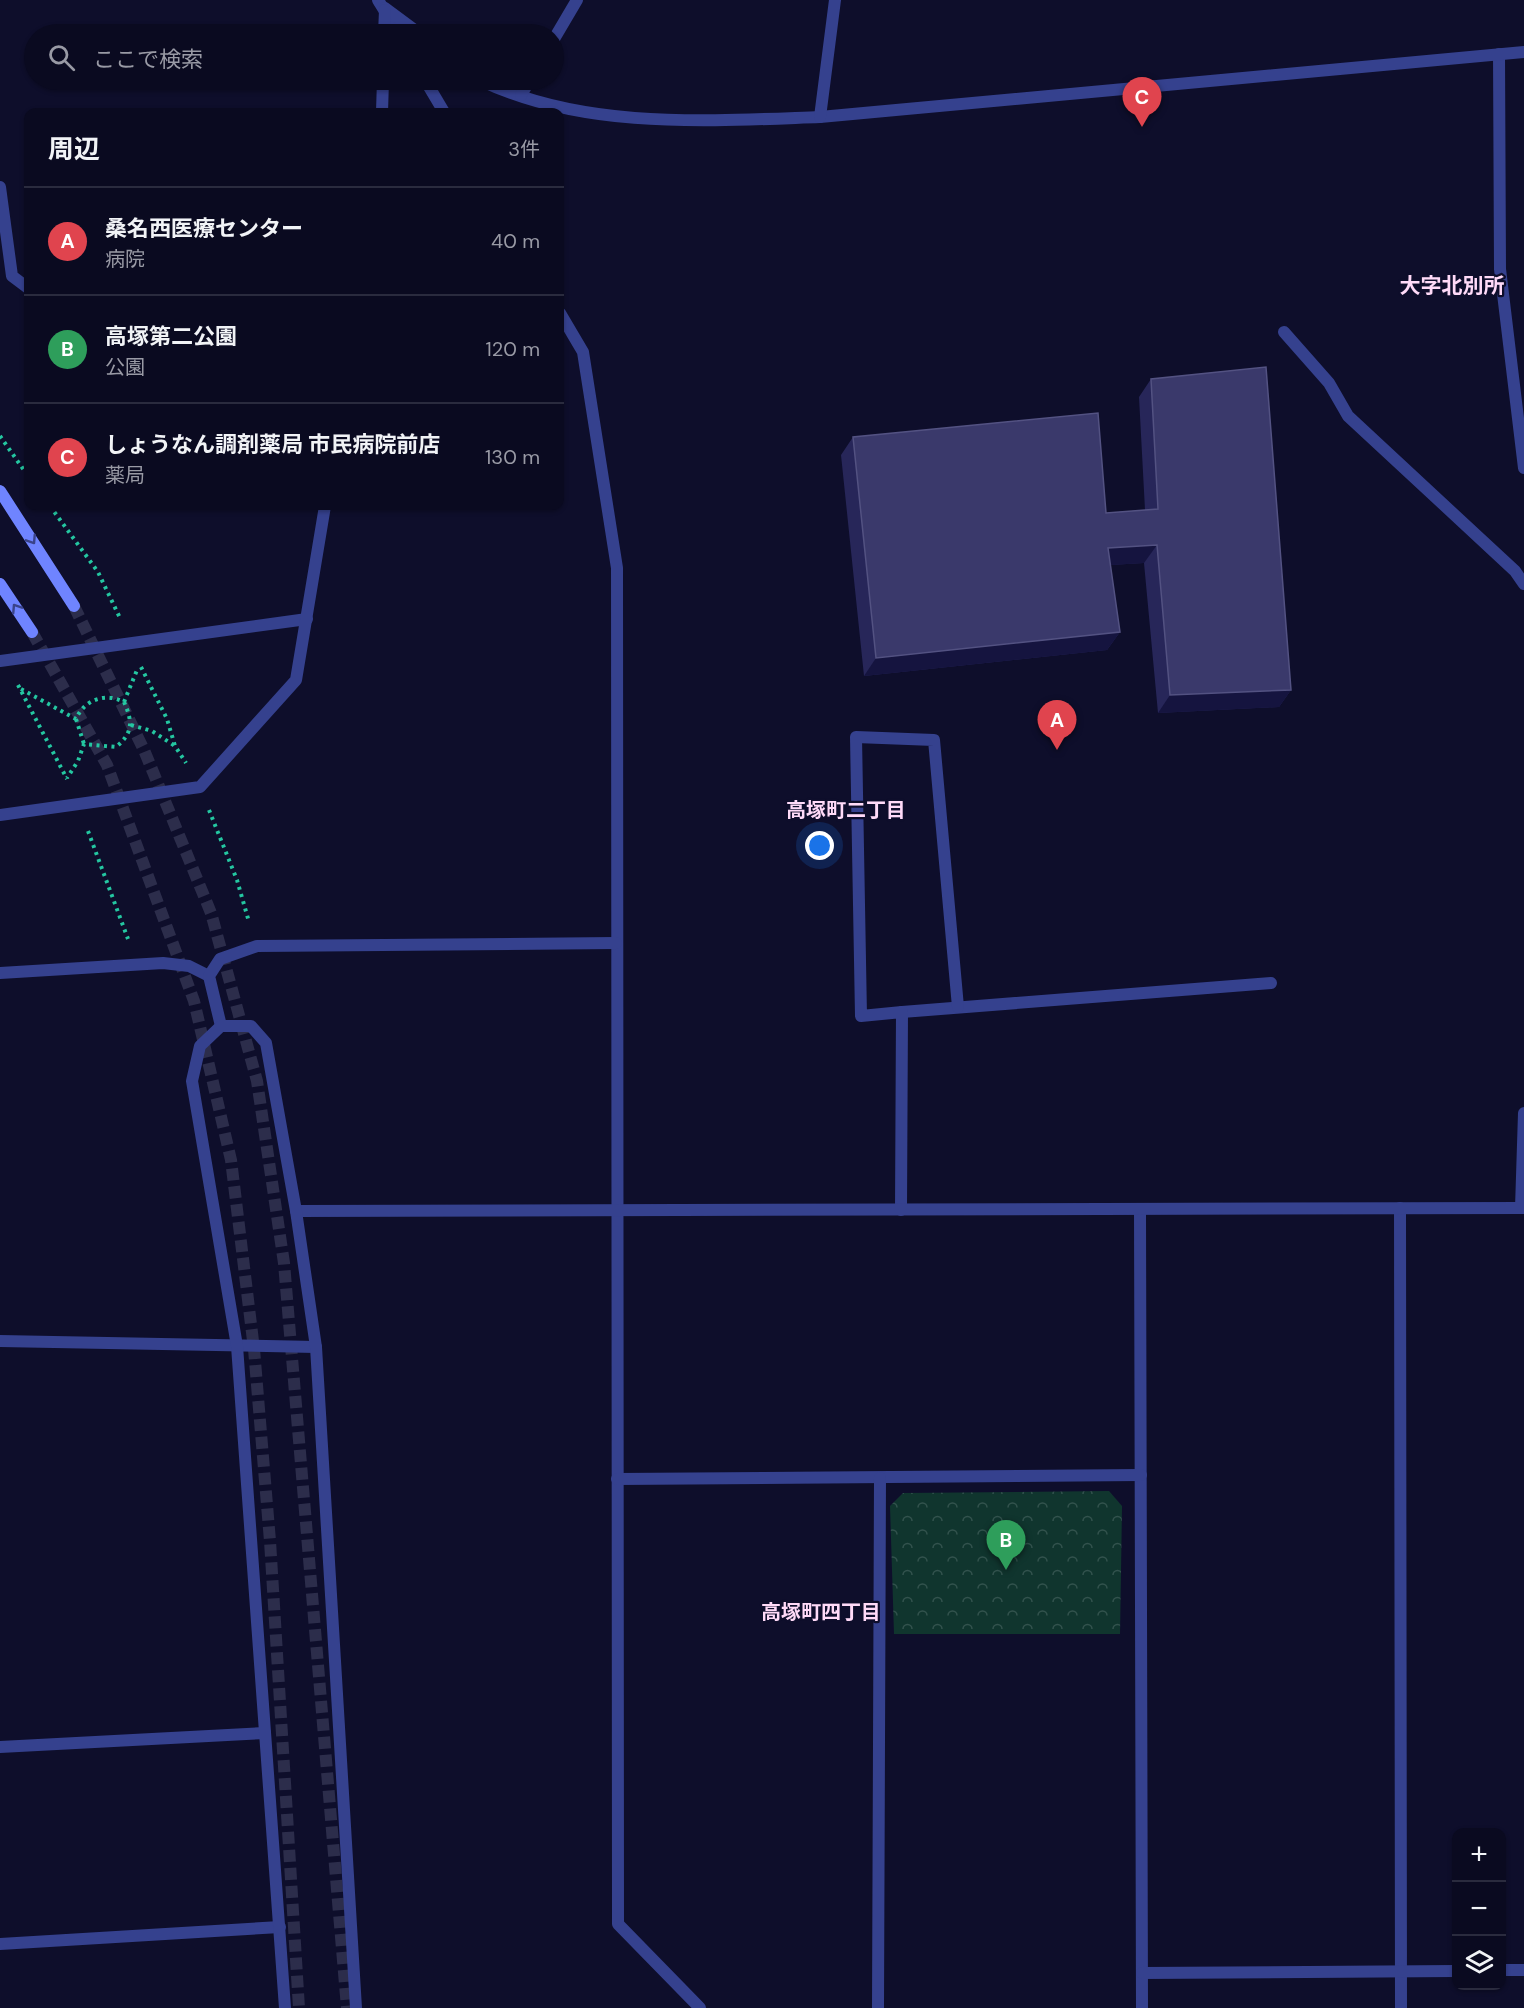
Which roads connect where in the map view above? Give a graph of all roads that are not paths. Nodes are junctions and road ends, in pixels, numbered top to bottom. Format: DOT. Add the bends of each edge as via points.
graph roads {
  1 [pos="577,0"];
  2 [pos="835,0"];
  3 [pos="381,4"];
  4 [pos="383,24"];
  5 [pos="393,24"];
  6 [pos="407,24"];
  7 [pos="563,24"];
  8 [pos="1524,52"];
  9 [pos="1498,54"];
  10 [pos="383,90"];
  11 [pos="431,90"];
  12 [pos="507,90"];
  13 [pos="524,90"];
  14 [pos="521,95"];
  15 [pos="382,108"];
  16 [pos="442,108"];
  17 [pos="563,108"];
  18 [pos="564,108"];
  19 [pos="820,117"];
  20 [pos="0,187"];
  21 [pos="24,285"];
  22 [pos="564,320"];
  23 [pos="1284,332"];
  24 [pos="1524,468"];
  25 [pos="0,491"];
  26 [pos="324,510"];
  27 [pos="0,584"];
  28 [pos="1524,584"];
  29 [pos="74,606"];
  30 [pos="307,619"];
  31 [pos="32,632"];
  32 [pos="0,661"];
  33 [pos="0,815"];
  34 [pos="616,943"];
  35 [pos="0,973"];
  36 [pos="209,976"];
  37 [pos="1271,983"];
  38 [pos="958,1008"];
  39 [pos="902,1012"];
  40 [pos="221,1026"];
  41 [pos="1524,1113"];
  42 [pos="1400,1208"];
  43 [pos="1522,1208"];
  44 [pos="616,1209"];
  45 [pos="901,1210"];
  46 [pos="1140,1210"];
  47 [pos="296,1211"];
  48 [pos="0,1341"];
  49 [pos="237,1346"];
  50 [pos="316,1347"];
  51 [pos="1141,1475"];
  52 [pos="880,1478"];
  53 [pos="618,1479"];
  54 [pos="265,1733"];
  55 [pos="0,1748"];
  56 [pos="280,1926"];
  57 [pos="0,1944"];
  58 [pos="1506,1970"];
  59 [pos="1524,1970"];
  60 [pos="1401,1971"];
  61 [pos="1452,1971"];
  62 [pos="1143,1973"];
  63 [pos="285,2008"];
  64 [pos="356,2008"];
  65 [pos="700,2008"];
  66 [pos="878,2008"];
  67 [pos="1143,2008"];
  68 [pos="1401,2008"];
  1 -- 7 [label="street"];
  2 -- 19 [label="street"];
  3 -- 4 [label="street"];
  3 -- 5 [label="street"];
  3 -- 6 [label="street"];
  8 -- 9 [label="street"];
  9 -- 19 [label="street"];
  9 -- 24 [label="street" via="1500,269"];
  10 -- 15 [label="street"];
  11 -- 16 [label="street"];
  12 -- 14 [label="street"];
  13 -- 14 [label="street"];
  14 -- 17 [label="street"];
  18 -- 19 [label="street" via="650,119"];
  20 -- 21 [label="street" via="12,276"];
  22 -- 34 [label="street" via="583,352 617,568"];
  23 -- 28 [label="street" via="1329,383 1348,416 1477,534"];
  25 -- 29 [label="main road, one-way"];
  26 -- 30 [label="street"];
  31 -- 27 [label="main road, one-way"];
  30 -- 32 [label="street"];
  30 -- 33 [label="street" via="296,680 200,787"];
  34 -- 36 [label="street" via="257,946 220,959"];
  34 -- 44 [label="street"];
  35 -- 36 [label="street" via="163,963 189,966"];
  36 -- 40 [label="street"];
  37 -- 38 [label="street"];
  38 -- 39 [label="street"];
  38 -- 39 [label="street" via="934,740 856,737 861,1016"];
  39 -- 45 [label="street"];
  40 -- 47 [label="street" via="251,1026 266,1043"];
  40 -- 49 [label="street" via="200,1046 192,1081"];
  41 -- 43 [label="street"];
  42 -- 43 [label="street"];
  42 -- 46 [label="street"];
  42 -- 60 [label="street"];
  44 -- 45 [label="street"];
  44 -- 47 [label="street"];
  44 -- 53 [label="street"];
  45 -- 46 [label="street"];
  46 -- 51 [label="street"];
  47 -- 50 [label="street"];
  48 -- 49 [label="street"];
  49 -- 50 [label="street"];
  49 -- 54 [label="street"];
  50 -- 64 [label="street"];
  51 -- 52 [label="street"];
  51 -- 62 [label="street"];
  52 -- 53 [label="street"];
  52 -- 66 [label="street"];
  53 -- 65 [label="street" via="618,1924"];
  54 -- 55 [label="street"];
  54 -- 56 [label="street"];
  56 -- 57 [label="street"];
  56 -- 63 [label="street"];
  58 -- 59 [label="street"];
  60 -- 61 [label="street"];
  60 -- 62 [label="street"];
  60 -- 68 [label="street"];
  62 -- 67 [label="street"];
}
